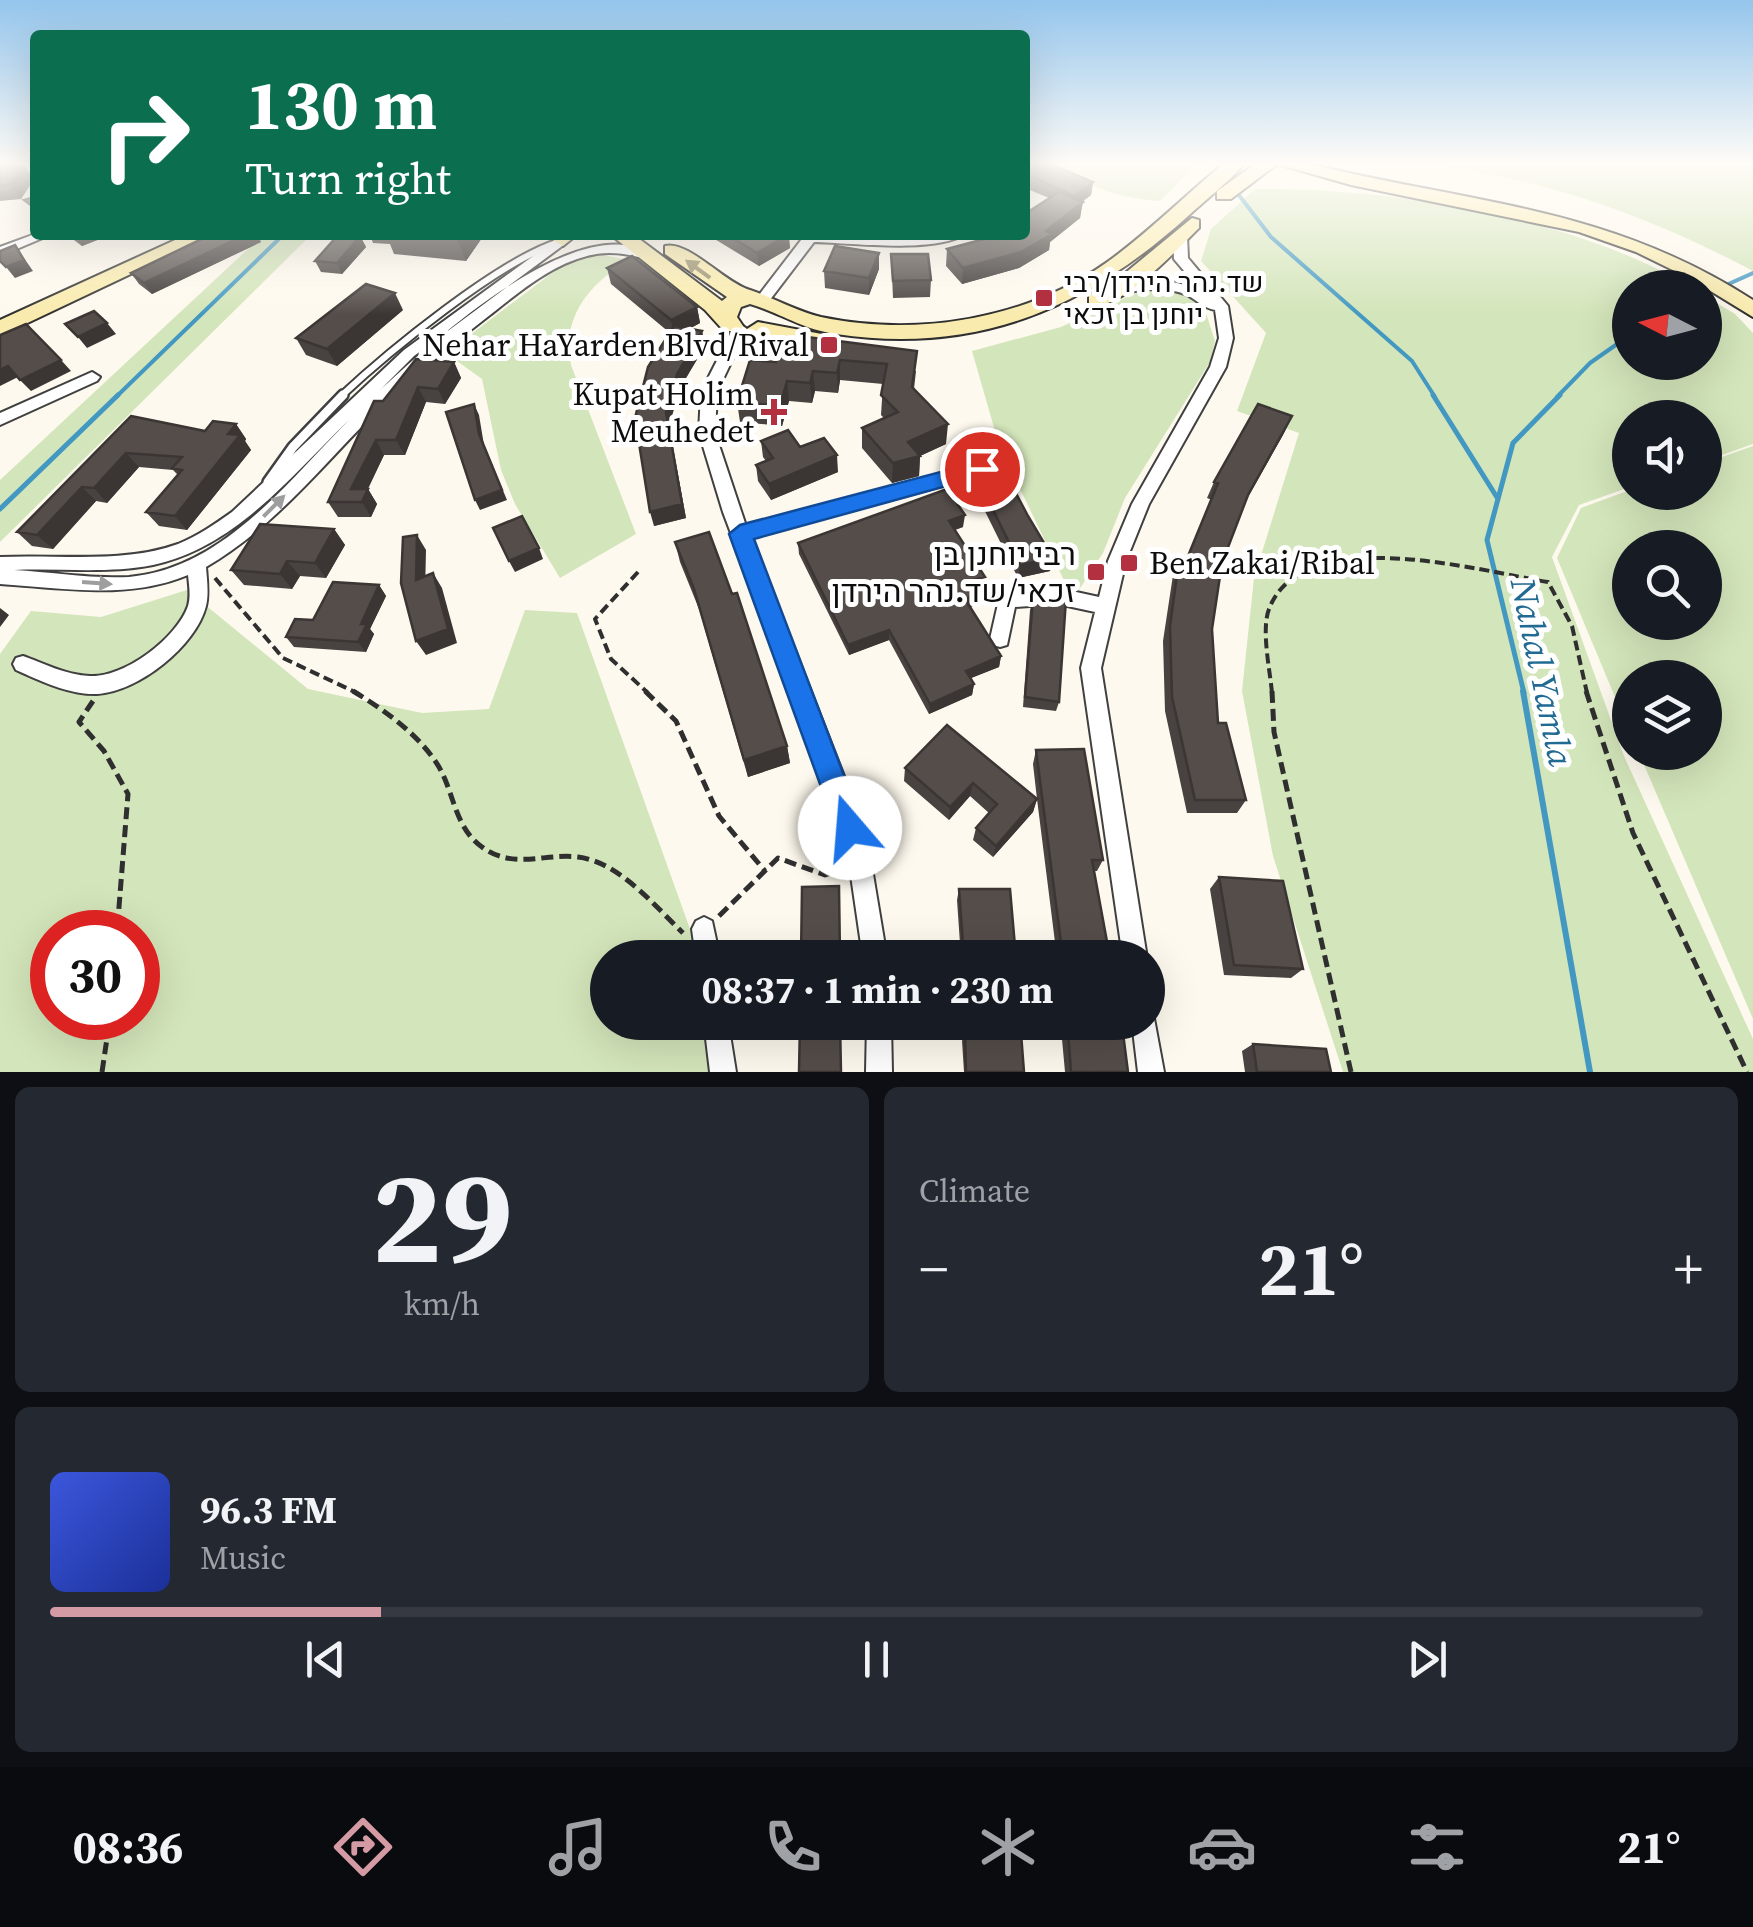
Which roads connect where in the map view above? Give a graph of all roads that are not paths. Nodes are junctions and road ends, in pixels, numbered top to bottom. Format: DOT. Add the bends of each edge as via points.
graph roads {
  1 [pos="1182,215"];
  2 [pos="1199,215"];
  3 [pos="1545,215"];
  4 [pos="1596,215"];
  5 [pos="1180,236"];
  6 [pos="31,240"];
  7 [pos="163,240"];
  8 [pos="192,240"];
  9 [pos="562,240"];
  10 [pos="806,240"];
  11 [pos="863,240"];
  12 [pos="916,240"];
  13 [pos="650,245"];
  14 [pos="0,252"];
  15 [pos="1753,288"];
  16 [pos="1112,291"];
  17 [pos="762,302"];
  18 [pos="1753,310"];
  19 [pos="0,315"];
  20 [pos="741,326"];
  21 [pos="0,329"];
  22 [pos="1226,338"];
  23 [pos="92,376"];
  24 [pos="0,419"];
  25 [pos="982,469"];
  26 [pos="740,534"];
  27 [pos="191,558"];
  28 [pos="0,564"];
  29 [pos="0,577"];
  30 [pos="1104,606"];
  31 [pos="1000,638"];
  32 [pos="23,664"];
  33 [pos="704,930"];
  34 [pos="705,940"];
  35 [pos="872,940"];
  36 [pos="1132,940"];
  37 [pos="719,1040"];
  38 [pos="879,1040"];
  39 [pos="1147,1040"];
  40 [pos="723,1072"];
  41 [pos="879,1072"];
  42 [pos="1151,1072"];
  1 -- 17 [label="main road" via="1070,294 961,327 846,328"];
  2 -- 5 [label="main road"];
  3 -- 18 [label="main road" via="1596,228 1698,274"];
  4 -- 15 [label="main road"];
  5 -- 16 [label="main road"];
  5 -- 22 [label="street" via="1181,259 1221,306"];
  6 -- 14 [label="street"];
  7 -- 19 [label="main road"];
  8 -- 21 [label="main road"];
  9 -- 27 [label="street" via="409,354"];
  10 -- 17 [label="street"];
  11 -- 12 [label="street"];
  17 -- 13 [label="main road, one-way"];
  13 -- 20 [label="main road"];
  27 -- 13 [label="street, one-way" via="255,524 424,359 544,269 594,249"];
  16 -- 20 [label="main road" via="1058,320 968,343 869,346"];
  16 -- 22 [label="street" via="1161,284 1186,289 1215,309"];
  17 -- 20 [label="main road" via="771,323"];
  17 -- 20 [label="main road" via="732,303"];
  20 -- 26 [label="street" via="706,411"];
  22 -- 30 [label="street" via="1218,367 1140,504"];
  23 -- 24 [label="street"];
  25 -- 26 [label="street"];
  26 -- 35 [label="street" via="840,794"];
  27 -- 28 [label="street"];
  29 -- 27 [label="street, one-way" via="129,584 149,582"];
  27 -- 32 [label="street" via="197,608 168,648 104,684 61,680"];
  30 -- 31 [label="street" via="1058,596 1007,600"];
  30 -- 36 [label="street" via="1092,694"];
  33 -- 34 [label="street"];
  37 -- 40 [label="street"];
  38 -- 41 [label="street"];
  39 -- 42 [label="street"];
}
